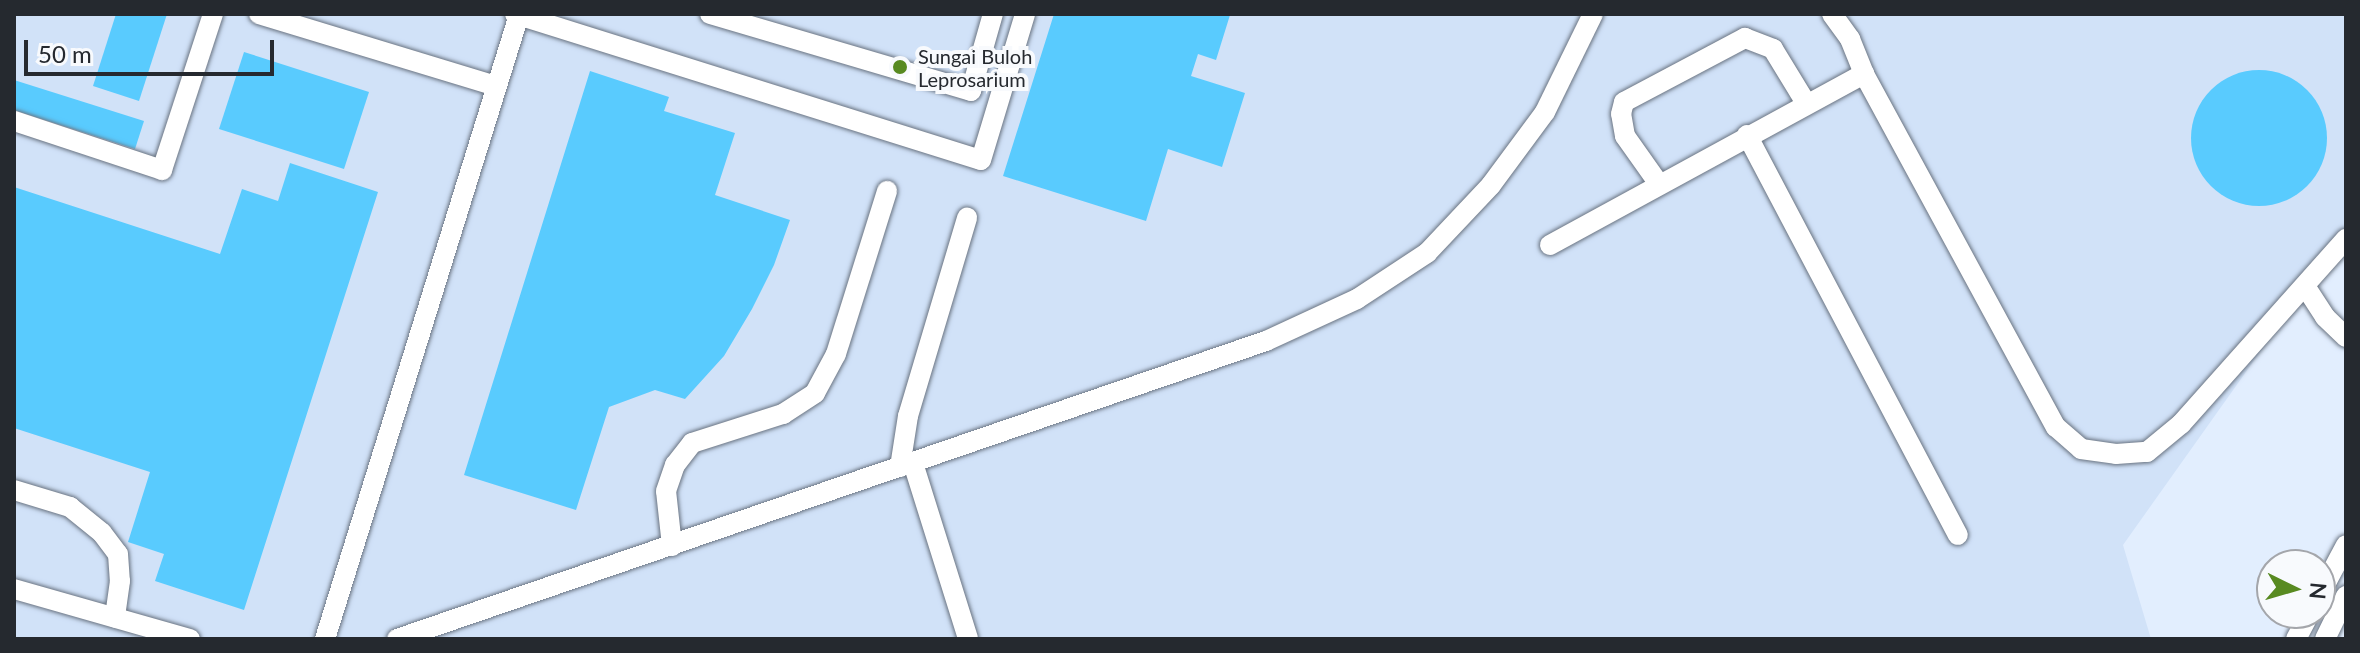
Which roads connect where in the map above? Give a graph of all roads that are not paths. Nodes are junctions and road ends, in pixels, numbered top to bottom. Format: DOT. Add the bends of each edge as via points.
graph roads {
  1 [pos="213,14"];
  2 [pos="259,14"];
  3 [pos="517,14"];
  4 [pos="710,14"];
  5 [pos="993,14"];
  6 [pos="1025,14"];
  7 [pos="1593,14"];
  8 [pos="1832,14"];
  9 [pos="1864,74"];
  10 [pos="496,86"];
  11 [pos="1806,103"];
  12 [pos="14,121"];
  13 [pos="1747,135"];
  14 [pos="1659,184"];
  15 [pos="887,191"];
  16 [pos="967,218"];
  17 [pos="2346,239"];
  18 [pos="1550,245"];
  19 [pos="2305,286"];
  20 [pos="2346,337"];
  21 [pos="907,465"];
  22 [pos="14,490"];
  23 [pos="1958,535"];
  24 [pos="2346,545"];
  25 [pos="672,546"];
  26 [pos="2336,564"];
  27 [pos="14,589"];
  28 [pos="2346,596"];
  29 [pos="115,618"];
  30 [pos="190,639"];
  31 [pos="325,639"];
  32 [pos="397,639"];
  33 [pos="968,639"];
  34 [pos="2325,639"];
  1 -- 12 [label="lane" via="162,170"];
  2 -- 10 [label="lane"];
  3 -- 6 [label="lane" via="981,160"];
  3 -- 10 [label="lane"];
  4 -- 5 [label="lane" via="971,91"];
  7 -- 21 [label="lane" via="1545,112 1491,185 1427,253 1357,299 1266,341"];
  8 -- 9 [label="lane" via="1850,39"];
  9 -- 11 [label="lane"];
  9 -- 19 [label="lane" via="2056,427 2081,449 2147,452 2181,424"];
  10 -- 31 [label="lane"];
  11 -- 13 [label="lane"];
  11 -- 14 [label="lane" via="1773,49 1745,38 1624,102 1625,136"];
  13 -- 14 [label="lane"];
  13 -- 23 [label="lane"];
  14 -- 18 [label="lane"];
  15 -- 25 [label="lane" via="836,354 815,393 783,414 692,443 675,465 666,491"];
  16 -- 21 [label="lane" via="908,416"];
  17 -- 19 [label="lane"];
  19 -- 20 [label="lane"];
  21 -- 25 [label="lane"];
  21 -- 33 [label="lane"];
  22 -- 29 [label="lane" via="70,507 102,533 118,554"];
  24 -- 26 [label="lane"];
  25 -- 32 [label="lane"];
  27 -- 29 [label="lane"];
  28 -- 34 [label="lane"];
  29 -- 30 [label="lane"];
}
